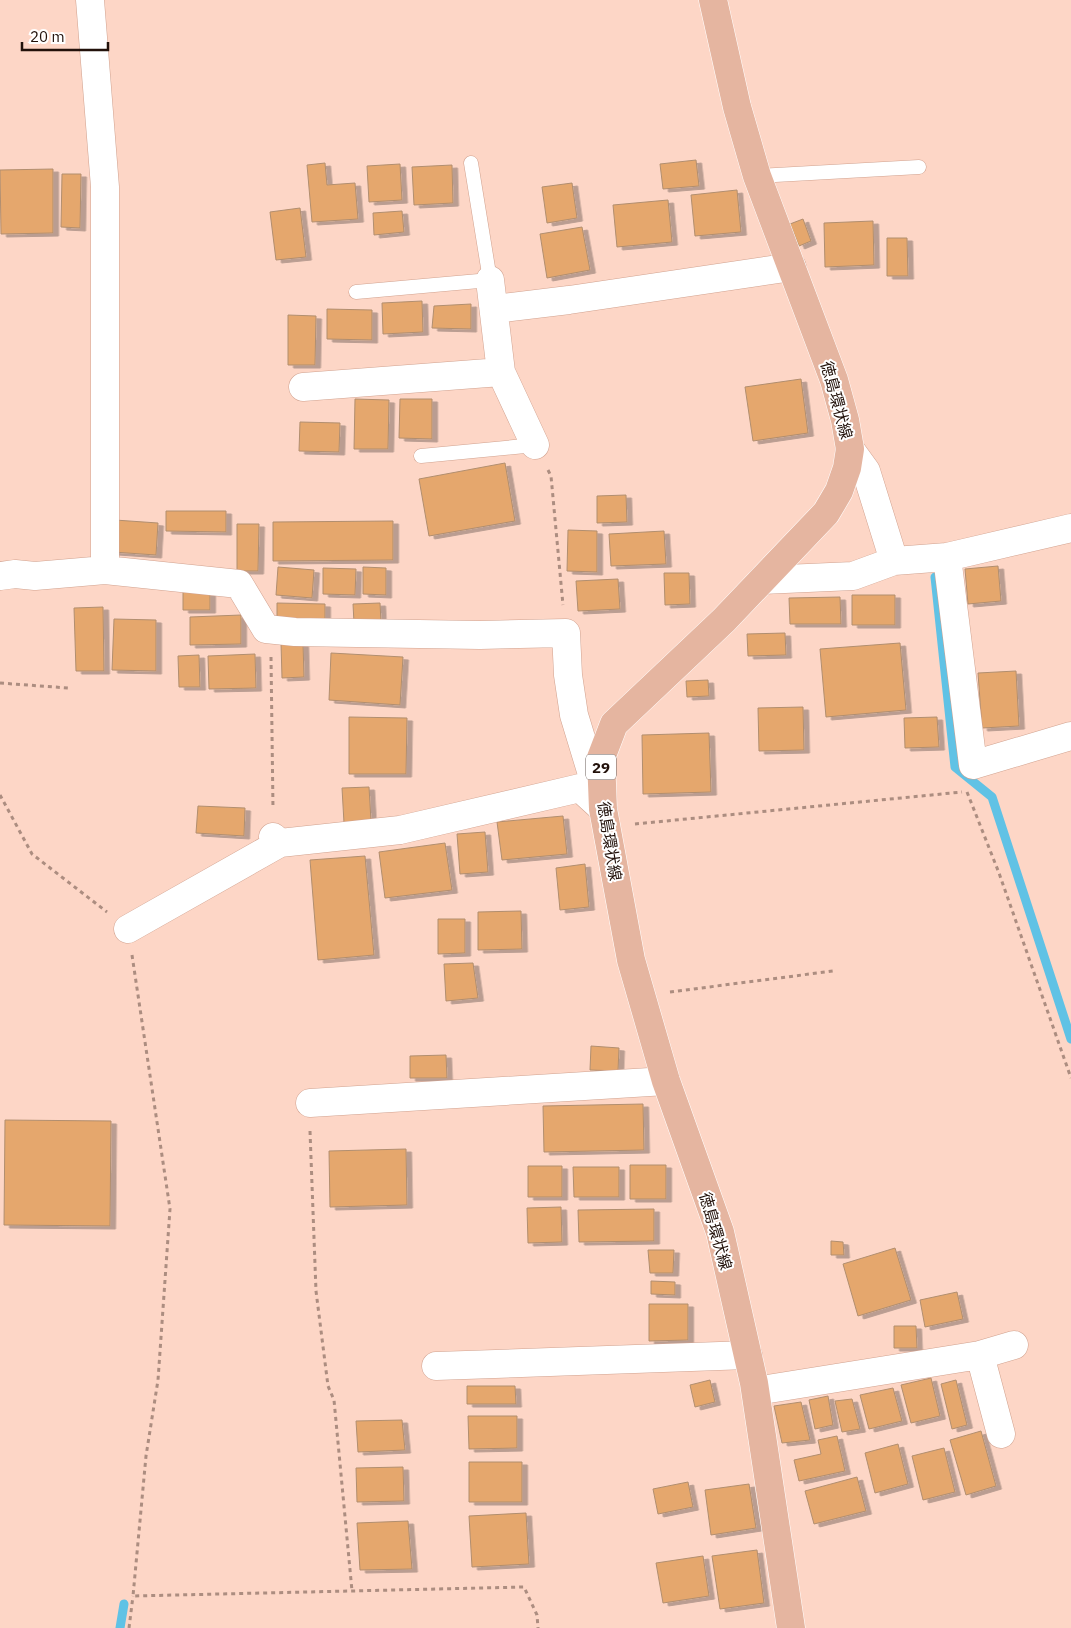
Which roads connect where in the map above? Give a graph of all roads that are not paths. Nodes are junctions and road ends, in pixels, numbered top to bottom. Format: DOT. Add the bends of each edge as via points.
graph roads {
  1 [pos="90,0"];
  2 [pos="712,0"];
  3 [pos="471,163"];
  4 [pos="919,168"];
  5 [pos="757,176"];
  6 [pos="792,267"];
  7 [pos="490,280"];
  8 [pos="356,292"];
  9 [pos="494,309"];
  10 [pos="501,372"];
  11 [pos="303,387"];
  12 [pos="535,445"];
  13 [pos="850,449"];
  14 [pos="421,456"];
  15 [pos="1071,528"];
  16 [pos="947,557"];
  17 [pos="894,561"];
  18 [pos="105,570"];
  19 [pos="0,576"];
  20 [pos="762,580"];
  21 [pos="1071,736"];
  22 [pos="605,818"];
  23 [pos="128,929"];
  24 [pos="666,1081"];
  25 [pos="310,1103"];
  26 [pos="1014,1345"];
  27 [pos="748,1355"];
  28 [pos="980,1355"];
  29 [pos="436,1366"];
  30 [pos="756,1391"];
  31 [pos="1001,1434"];
  32 [pos="791,1628"];
  1 -- 18 [label="street" via="105,186"];
  2 -- 5 [label="main road, 徳島環状線 / 29"];
  3 -- 7 [label="lane"];
  4 -- 5 [label="lane"];
  5 -- 6 [label="main road, 徳島環状線 / 29"];
  6 -- 9 [label="street"];
  6 -- 13 [label="main road, 徳島環状線 / 29" via="834,380"];
  7 -- 8 [label="lane"];
  7 -- 9 [label="street"];
  9 -- 10 [label="street"];
  10 -- 11 [label="street"];
  10 -- 12 [label="street"];
  12 -- 14 [label="lane"];
  13 -- 17 [label="street" via="866,471"];
  13 -- 20 [label="main road, 徳島環状線 / 29" via="839,491 826,512"];
  15 -- 16 [label="street"];
  16 -- 17 [label="street"];
  16 -- 21 [label="street" via="973,765"];
  17 -- 20 [label="street" via="853,576"];
  18 -- 19 [label="street"];
  18 -- 22 [label="street" via="239,584 269,632 566,633 574,715"];
  20 -- 22 [label="main road, 徳島環状線 / 29" via="614,724 601,758"];
  22 -- 23 [label="street" via="580,788 400,830 276,840"];
  22 -- 24 [label="main road, 徳島環状線 / 29" via="631,960"];
  24 -- 25 [label="street"];
  24 -- 27 [label="main road, 徳島環状線 / 29" via="720,1232"];
  26 -- 28 [label="street"];
  27 -- 29 [label="street"];
  27 -- 30 [label="main road, 徳島環状線 / 29"];
  28 -- 30 [label="street"];
  28 -- 31 [label="street"];
  30 -- 32 [label="main road, 徳島環状線 / 29"];
}
